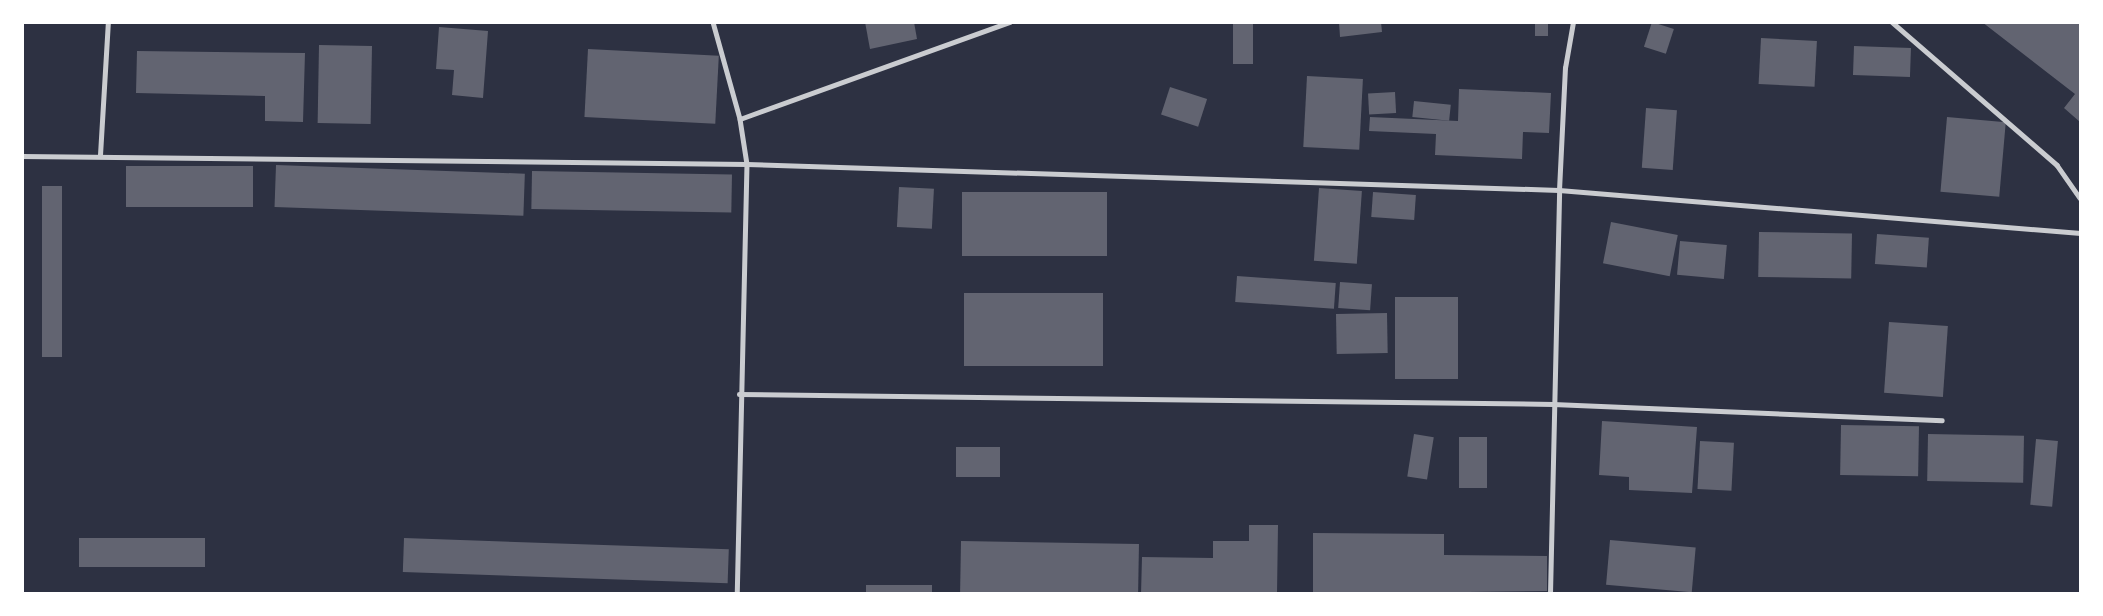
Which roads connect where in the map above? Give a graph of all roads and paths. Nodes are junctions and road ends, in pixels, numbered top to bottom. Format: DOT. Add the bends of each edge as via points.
graph roads {
  1 [pos="108,22"];
  2 [pos="713,22"];
  3 [pos="1010,22"];
  4 [pos="1573,22"];
  5 [pos="1892,22"];
  6 [pos="740,119"];
  7 [pos="100,155"];
  8 [pos="22,156"];
  9 [pos="747,164"];
  10 [pos="1560,190"];
  11 [pos="2080,198"];
  12 [pos="2080,233"];
  13 [pos="739,394"];
  14 [pos="1553,404"];
  15 [pos="1942,420"];
  16 [pos="737,594"];
  17 [pos="1550,594"];
  1 -- 7 [label="lane"];
  2 -- 6 [label="lane"];
  3 -- 6 [label="lane"];
  4 -- 10 [label="lane" via="1566,68"];
  5 -- 11 [label="lane" via="2058,165"];
  6 -- 9 [label="lane"];
  7 -- 8 [label="lane"];
  7 -- 9 [label="lane"];
  9 -- 10 [label="lane"];
  9 -- 13 [label="lane"];
  10 -- 12 [label="lane"];
  10 -- 14 [label="lane"];
  13 -- 14 [label="lane"];
  13 -- 16 [label="lane"];
  14 -- 15 [label="lane"];
  14 -- 17 [label="lane"];
}
